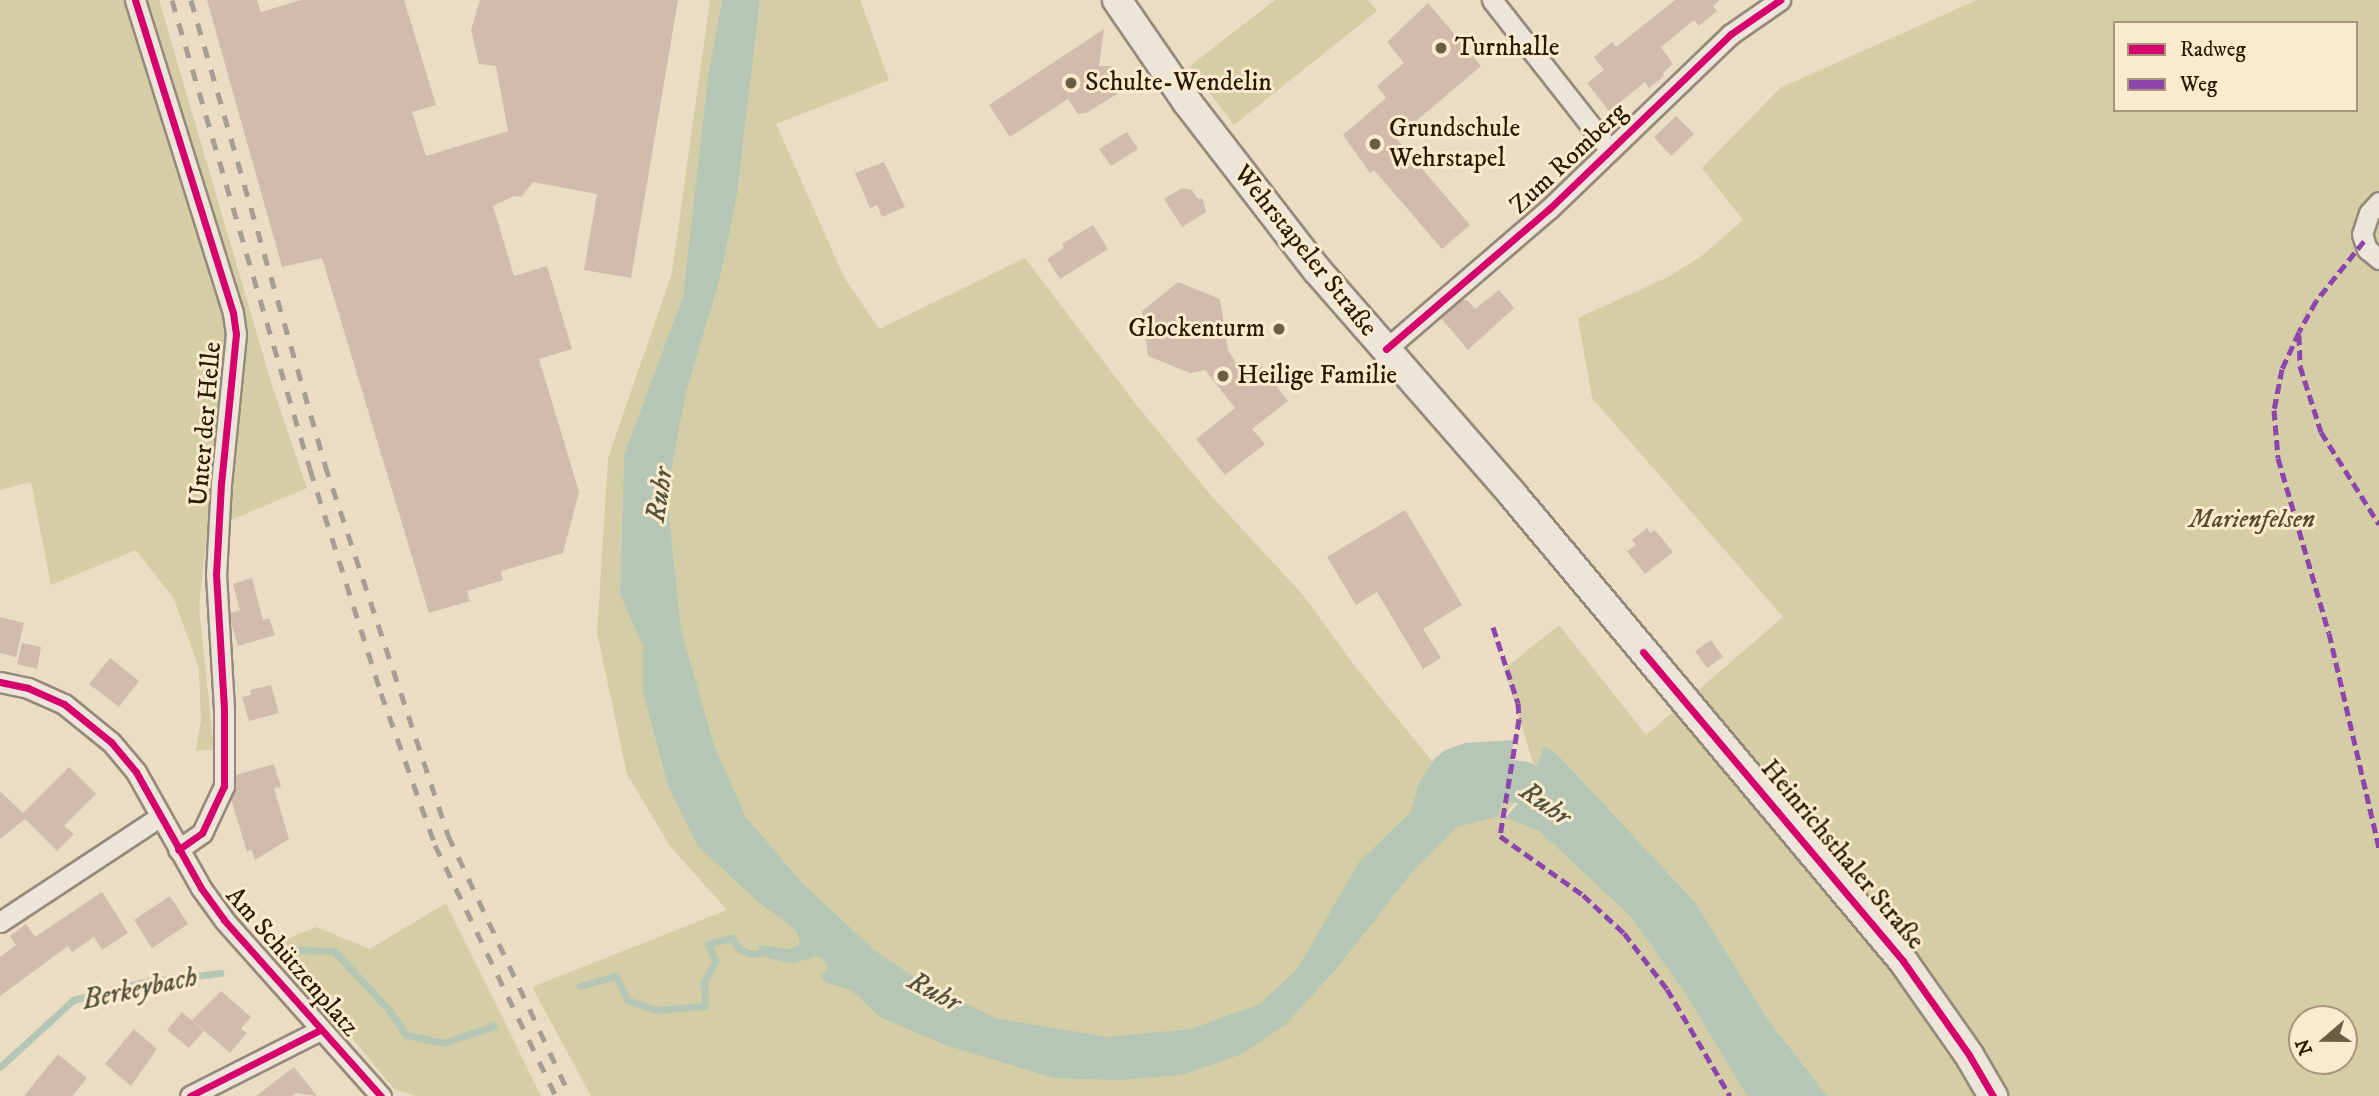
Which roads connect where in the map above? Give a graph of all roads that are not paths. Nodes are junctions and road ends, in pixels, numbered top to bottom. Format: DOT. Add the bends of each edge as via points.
graph roads {
  1 [pos="135,0"];
  2 [pos="1117,0"];
  3 [pos="1492,0"];
  4 [pos="1780,0"];
  5 [pos="1611,150"];
  6 [pos="2379,202"];
  7 [pos="2379,260"];
  8 [pos="1386,349"];
  9 [pos="1643,652"];
  10 [pos="0,682"];
  11 [pos="159,817"];
  12 [pos="178,850"];
  13 [pos="0,922"];
  14 [pos="320,1031"];
  15 [pos="190,1096"];
  16 [pos="381,1096"];
  17 [pos="1993,1096"];
  1 -- 12 [label="street, Unter der Helle" via="236,334 216,574 224,786 202,833"];
  2 -- 8 [label="main road, Wehrstapeler Straße" via="1250,187"];
  3 -- 5 [label="street"];
  4 -- 5 [label="street, Zum Romberg" via="1731,33"];
  5 -- 8 [label="street, Zum Romberg"];
  6 -- 7 [label="street" via="2362,233 2367,249"];
  8 -- 9 [label="main road, Wehrstapeler Straße"];
  9 -- 17 [label="main road, Heinrichsthaler Straße" via="1903,961"];
  10 -- 11 [label="street, Am Schützenplatz" via="46,695 97,729 136,772"];
  11 -- 12 [label="street, Am Schützenplatz"];
  11 -- 13 [label="street"];
  12 -- 14 [label="street, Am Schützenplatz" via="224,919"];
  14 -- 15 [label="street"];
  14 -- 16 [label="street, Am Schützenplatz"];
}
